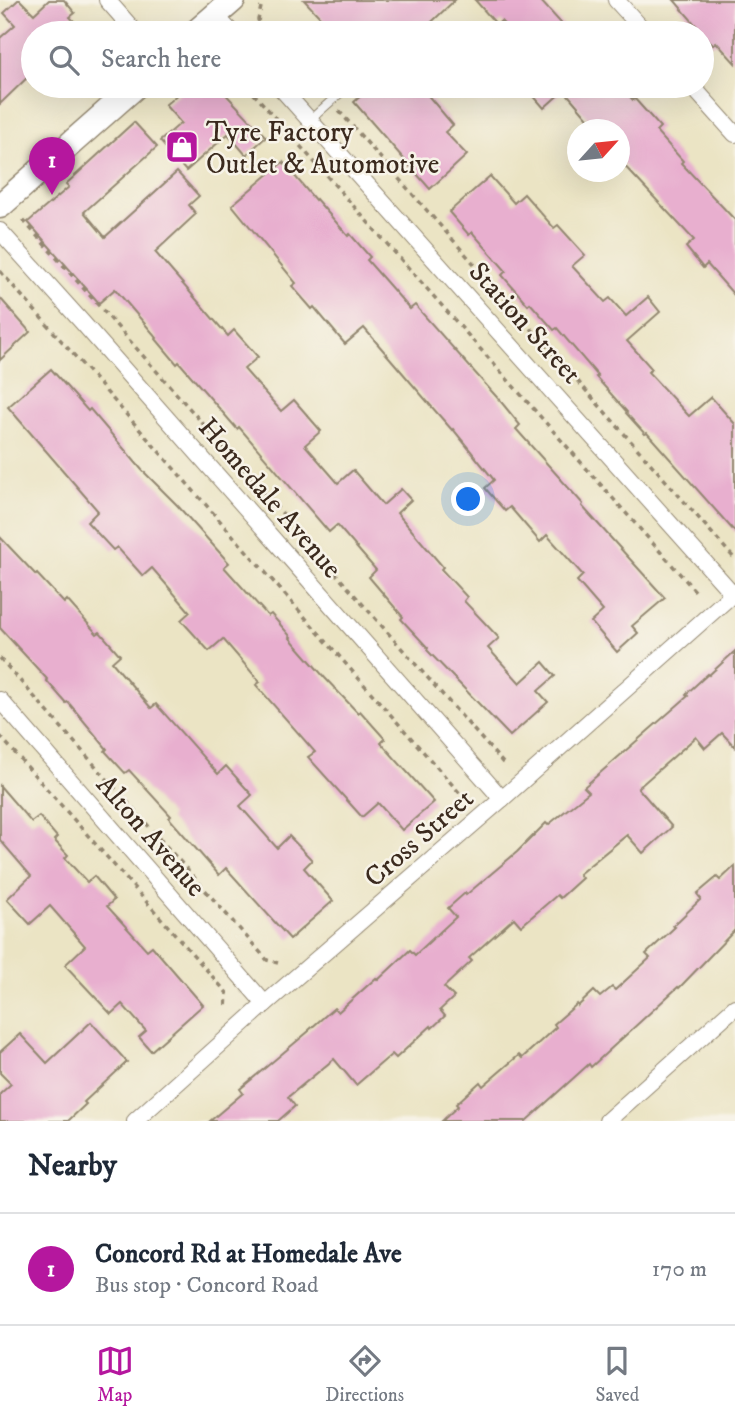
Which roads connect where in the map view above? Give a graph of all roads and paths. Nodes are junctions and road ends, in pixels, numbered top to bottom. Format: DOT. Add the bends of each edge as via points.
graph roads {
  1 [pos="107,0"];
  2 [pos="617,0"];
  3 [pos="261,7"];
  4 [pos="125,21"];
  5 [pos="259,21"];
  6 [pos="635,21"];
  7 [pos="122,98"];
  8 [pos="258,98"];
  9 [pos="290,98"];
  10 [pos="336,98"];
  11 [pos="703,98"];
  12 [pos="331,102"];
  13 [pos="310,120"];
  14 [pos="735,134"];
  15 [pos="0,206"];
  16 [pos="23,220"];
  17 [pos="0,231"];
  18 [pos="0,271"];
  19 [pos="734,558"];
  20 [pos="696,592"];
  21 [pos="734,593"];
  22 [pos="0,658"];
  23 [pos="0,700"];
  24 [pos="0,736"];
  25 [pos="503,763"];
  26 [pos="464,798"];
  27 [pos="502,799"];
  28 [pos="278,963"];
  29 [pos="265,1004"];
  30 [pos="735,1007"];
  31 [pos="226,1009"];
  32 [pos="135,1121"];
  33 [pos="607,1121"];
  1 -- 4 [label="street"];
  2 -- 6 [label="street"];
  3 -- 5 [label="path"];
  7 -- 15 [label="main road"];
  8 -- 20 [label="path"];
  9 -- 13 [label="street, Station Street"];
  10 -- 12 [label="lane"];
  11 -- 14 [label="street"];
  12 -- 13 [label="lane"];
  12 -- 19 [label="path"];
  13 -- 21 [label="street, Station Street"];
  16 -- 25 [label="path"];
  17 -- 27 [label="street, Homedale Avenue"];
  18 -- 26 [label="path"];
  21 -- 27 [label="street, Cross Street"];
  22 -- 28 [label="path" via="267,961"];
  23 -- 29 [label="street, Alton Avenue"];
  24 -- 31 [label="path" via="227,993"];
  27 -- 29 [label="street, Cross Street"];
  29 -- 32 [label="street, Cross Street"];
  30 -- 33 [label="street"];
}
